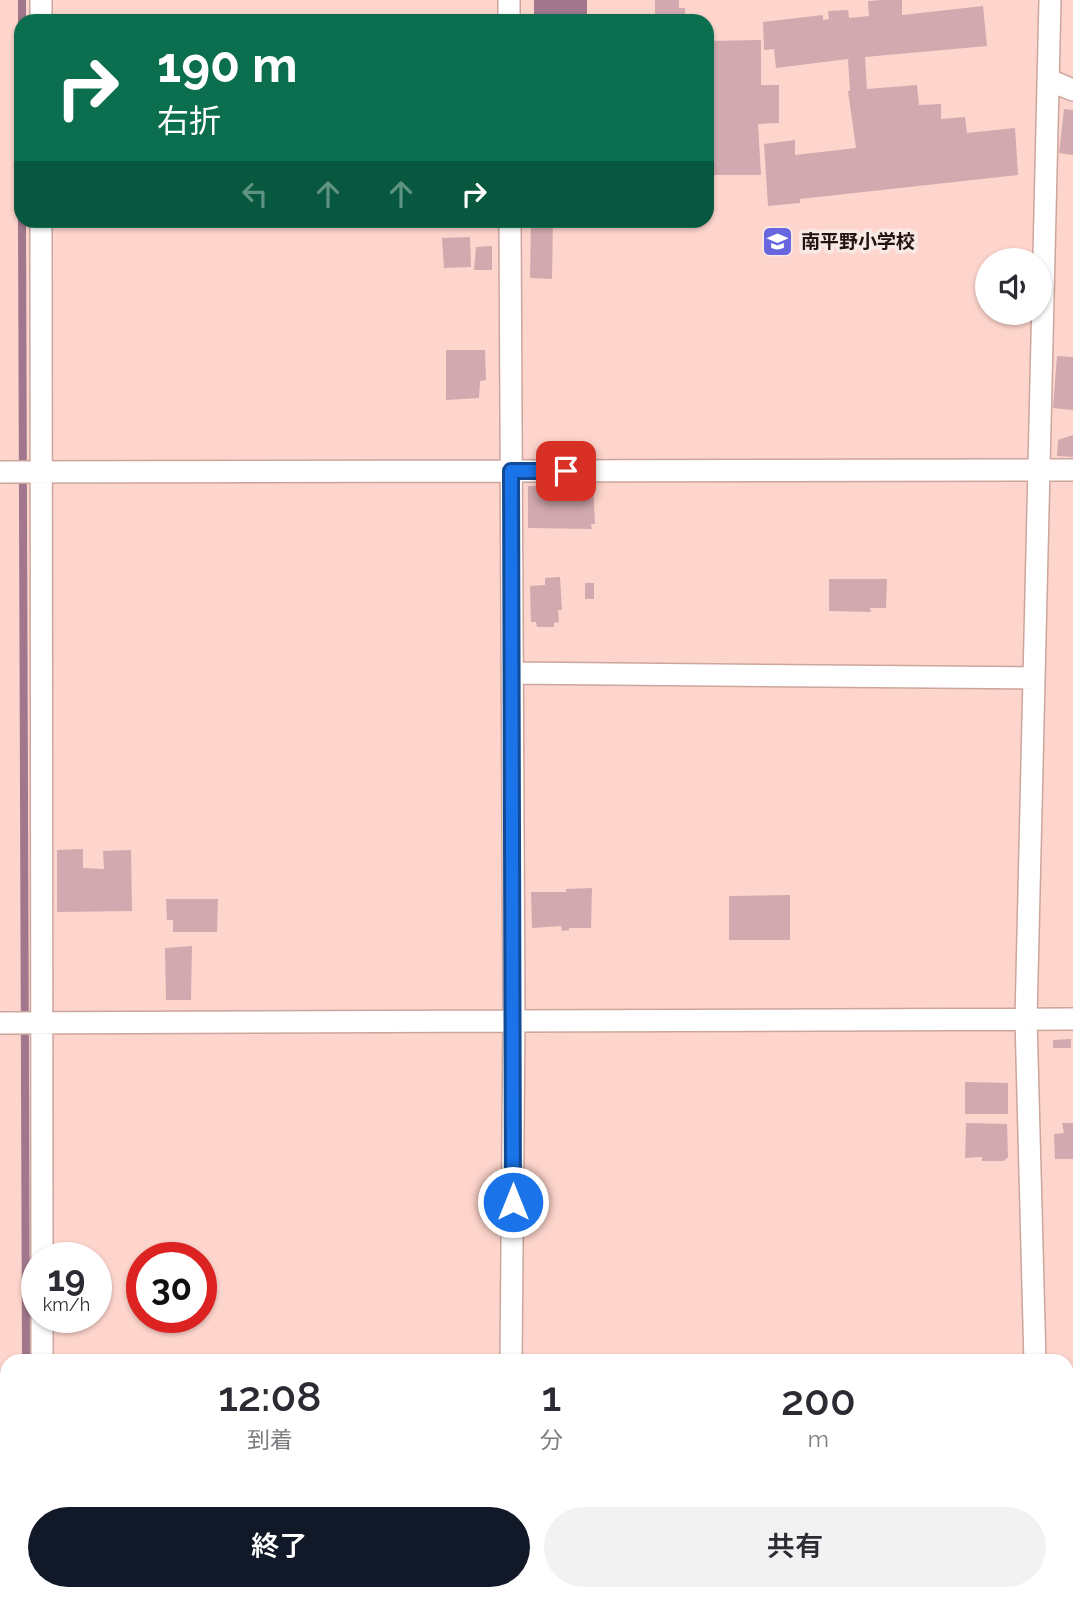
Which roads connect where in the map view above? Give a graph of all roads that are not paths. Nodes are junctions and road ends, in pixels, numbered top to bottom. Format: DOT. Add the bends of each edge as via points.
graph roads {
  1 [pos="1050,0"];
  2 [pos="1049,80"];
  3 [pos="1073,90"];
  4 [pos="41,228"];
  5 [pos="510,228"];
  6 [pos="1039,470"];
  7 [pos="1073,470"];
  8 [pos="511,471"];
  9 [pos="3,472"];
  10 [pos="41,472"];
  11 [pos="512,673"];
  12 [pos="1034,678"];
  13 [pos="1026,1019"];
  14 [pos="1073,1019"];
  15 [pos="514,1020"];
  16 [pos="41,1022"];
  17 [pos="5,1023"];
  18 [pos="42,1242"];
  19 [pos="43,1333"];
  20 [pos="43,1354"];
  21 [pos="511,1354"];
  22 [pos="1035,1354"];
  1 -- 2 [label="street"];
  2 -- 3 [label="street"];
  2 -- 6 [label="street"];
  4 -- 10 [label="street"];
  5 -- 8 [label="street"];
  6 -- 7 [label="street"];
  6 -- 8 [label="street"];
  6 -- 12 [label="street"];
  8 -- 10 [label="street"];
  8 -- 11 [label="street"];
  9 -- 10 [label="street"];
  10 -- 16 [label="street"];
  11 -- 12 [label="street"];
  11 -- 15 [label="street"];
  12 -- 13 [label="street"];
  13 -- 14 [label="street"];
  13 -- 15 [label="street"];
  13 -- 22 [label="street"];
  15 -- 16 [label="street"];
  15 -- 21 [label="street"];
  16 -- 17 [label="street"];
  16 -- 18 [label="street"];
  19 -- 20 [label="street"];
}
